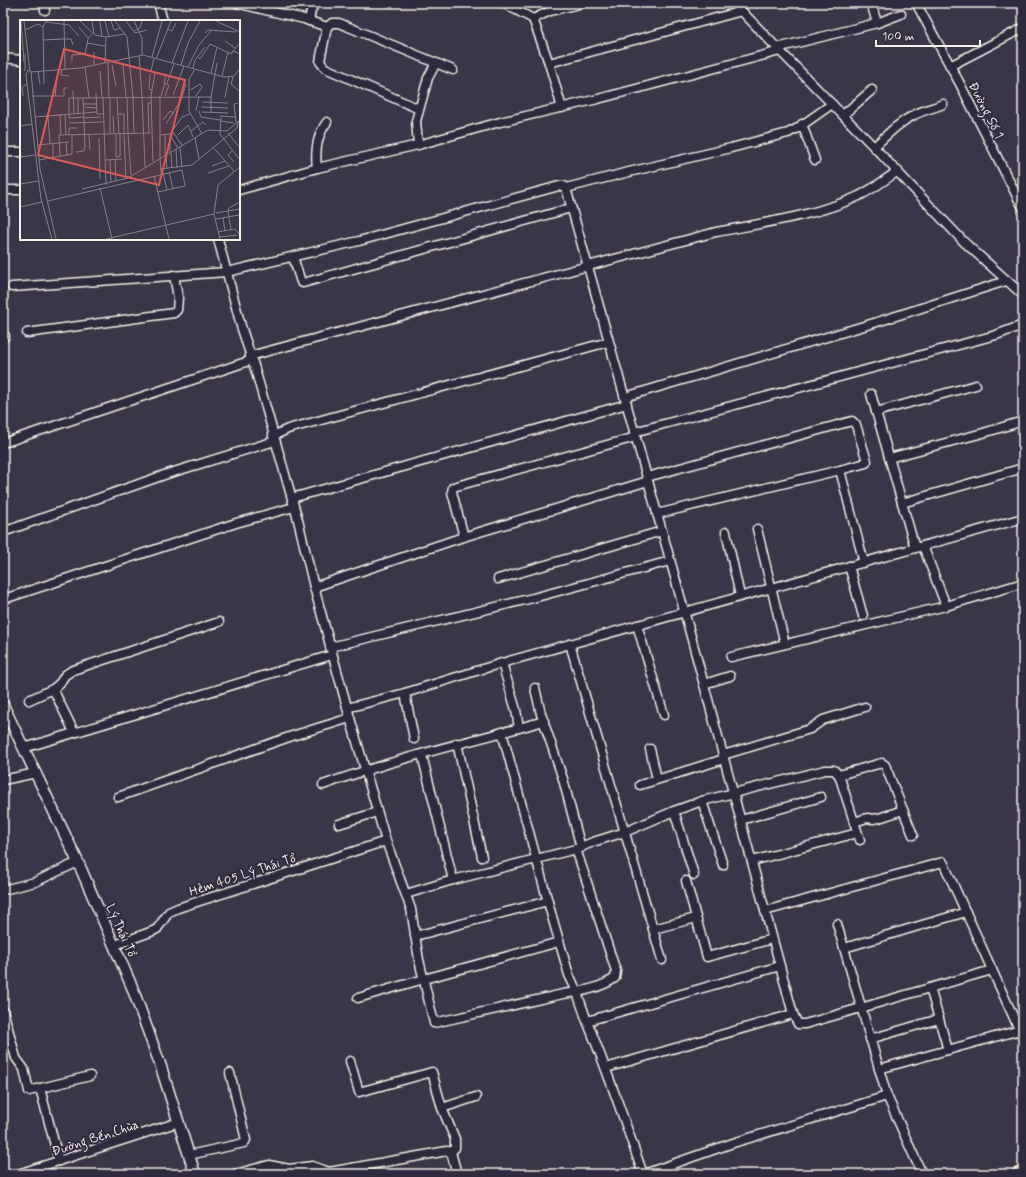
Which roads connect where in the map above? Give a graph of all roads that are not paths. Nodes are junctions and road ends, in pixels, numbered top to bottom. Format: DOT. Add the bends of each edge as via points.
graph roads {
  1 [pos="158,3"];
  2 [pos="236,3"];
  3 [pos="315,3"];
  4 [pos="503,3"];
  5 [pos="558,3"];
  6 [pos="583,3"];
  7 [pos="736,3"];
  8 [pos="870,3"];
  9 [pos="916,3"];
  10 [pos="249,4"];
  11 [pos="550,11"];
  12 [pos="742,11"];
  13 [pos="901,14"];
  14 [pos="163,20"];
  15 [pos="533,20"];
  16 [pos="309,21"];
  17 [pos="877,23"];
  18 [pos="327,27"];
  19 [pos="1023,28"];
  20 [pos="778,50"];
  21 [pos="3,58"];
  22 [pos="20,60"];
  23 [pos="436,63"];
  24 [pos="549,63"];
  25 [pos="950,66"];
  26 [pos="453,70"];
  27 [pos="872,90"];
  28 [pos="832,104"];
  29 [pos="943,104"];
  30 [pos="562,108"];
  31 [pos="419,109"];
  32 [pos="843,115"];
  33 [pos="327,122"];
  34 [pos="802,124"];
  35 [pos="418,145"];
  36 [pos="874,146"];
  37 [pos="3,152"];
  38 [pos="20,152"];
  39 [pos="814,160"];
  40 [pos="317,168"];
  41 [pos="898,171"];
  42 [pos="566,188"];
  43 [pos="3,190"];
  44 [pos="20,190"];
  45 [pos="240,190"];
  46 [pos="571,208"];
  47 [pos="1023,208"];
  48 [pos="218,240"];
  49 [pos="293,257"];
  50 [pos="588,267"];
  51 [pos="227,272"];
  52 [pos="174,275"];
  53 [pos="1006,281"];
  54 [pos="12,287"];
  55 [pos="1023,295"];
  56 [pos="1022,325"];
  57 [pos="28,333"];
  58 [pos="608,342"];
  59 [pos="251,358"];
  60 [pos="976,384"];
  61 [pos="871,394"];
  62 [pos="626,400"];
  63 [pos="876,412"];
  64 [pos="1023,420"];
  65 [pos="635,435"];
  66 [pos="274,438"];
  67 [pos="3,443"];
  68 [pos="889,458"];
  69 [pos="1023,468"];
  70 [pos="840,470"];
  71 [pos="647,479"];
  72 [pos="292,498"];
  73 [pos="902,503"];
  74 [pos="294,507"];
  75 [pos="657,514"];
  76 [pos="1023,518"];
  77 [pos="757,529"];
  78 [pos="662,531"];
  79 [pos="3,532"];
  80 [pos="726,532"];
  81 [pos="464,537"];
  82 [pos="919,547"];
  83 [pos="670,561"];
  84 [pos="864,563"];
  85 [pos="849,566"];
  86 [pos="498,579"];
  87 [pos="1023,583"];
  88 [pos="314,587"];
  89 [pos="770,588"];
  90 [pos="740,596"];
  91 [pos="4,599"];
  92 [pos="946,606"];
  93 [pos="684,612"];
  94 [pos="863,616"];
  95 [pos="218,622"];
  96 [pos="637,625"];
  97 [pos="570,644"];
  98 [pos="785,644"];
  99 [pos="331,651"];
  100 [pos="731,657"];
  101 [pos="502,663"];
  102 [pos="730,676"];
  103 [pos="704,684"];
  104 [pos="535,688"];
  105 [pos="52,689"];
  106 [pos="405,693"];
  107 [pos="30,700"];
  108 [pos="3,705"];
  109 [pos="865,707"];
  110 [pos="347,708"];
  111 [pos="664,715"];
  112 [pos="350,718"];
  113 [pos="544,721"];
  114 [pos="519,728"];
  115 [pos="74,732"];
  116 [pos="502,732"];
  117 [pos="414,739"];
  118 [pos="457,743"];
  119 [pos="24,748"];
  120 [pos="650,749"];
  121 [pos="422,754"];
  122 [pos="723,757"];
  123 [pos="365,770"];
  124 [pos="36,773"];
  125 [pos="839,775"];
  126 [pos="658,779"];
  127 [pos="3,780"];
  128 [pos="323,785"];
  129 [pos="640,785"];
  130 [pos="733,793"];
  131 [pos="118,797"];
  132 [pos="821,797"];
  133 [pos="702,801"];
  134 [pos="903,810"];
  135 [pos="674,811"];
  136 [pos="377,812"];
  137 [pos="741,820"];
  138 [pos="854,822"];
  139 [pos="339,824"];
  140 [pos="625,832"];
  141 [pos="913,835"];
  142 [pos="386,841"];
  143 [pos="578,848"];
  144 [pos="482,857"];
  145 [pos="536,859"];
  146 [pos="752,861"];
  147 [pos="78,862"];
  148 [pos="723,865"];
  149 [pos="694,875"];
  150 [pos="453,880"];
  151 [pos="686,881"];
  152 [pos="3,890"];
  153 [pos="406,894"];
  154 [pos="548,901"];
  155 [pos="765,911"];
  156 [pos="966,912"];
  157 [pos="696,918"];
  158 [pos="837,924"];
  159 [pos="653,929"];
  160 [pos="415,936"];
  161 [pos="772,939"];
  162 [pos="559,942"];
  163 [pos="115,945"];
  164 [pos="844,948"];
  165 [pos="662,960"];
  166 [pos="780,966"];
  167 [pos="992,970"];
  168 [pos="424,979"];
  169 [pos="930,988"];
  170 [pos="577,992"];
  171 [pos="358,998"];
  172 [pos="861,1008"];
  173 [pos="3,1010"];
  174 [pos="793,1014"];
  175 [pos="939,1019"];
  176 [pos="587,1021"];
  177 [pos="1021,1034"];
  178 [pos="870,1039"];
  179 [pos="948,1050"];
  180 [pos="350,1061"];
  181 [pos="606,1068"];
  182 [pos="879,1069"];
  183 [pos="230,1073"];
  184 [pos="90,1076"];
  185 [pos="40,1088"];
  186 [pos="887,1096"];
  187 [pos="476,1097"];
  188 [pos="442,1108"];
  189 [pos="179,1122"];
  190 [pos="452,1152"];
  191 [pos="189,1155"];
  192 [pos="59,1161"];
  193 [pos="1023,1172"];
  194 [pos="18,1174"];
  195 [pos="195,1174"];
  196 [pos="235,1174"];
  197 [pos="457,1174"];
  198 [pos="644,1174"];
  199 [pos="922,1174"];
  200 [pos="1017,1174"];
  1 -- 14 [label="street"];
  2 -- 10 [label="street"];
  3 -- 16 [label="street"];
  4 -- 15 [label="street"];
  5 -- 11 [label="street"];
  6 -- 11 [label="street"];
  7 -- 12 [label="street"];
  8 -- 17 [label="street"];
  9 -- 25 [label="street, Đường Số 1"];
  10 -- 16 [label="street"];
  11 -- 15 [label="street"];
  12 -- 20 [label="street"];
  12 -- 24 [label="street"];
  13 -- 17 [label="street"];
  15 -- 24 [label="street"];
  16 -- 18 [label="street"];
  17 -- 20 [label="street"];
  18 -- 23 [label="street" via="332,22 339,24"];
  18 -- 31 [label="street" via="320,56 320,62 325,68"];
  19 -- 25 [label="street"];
  20 -- 28 [label="street"];
  20 -- 30 [label="street"];
  21 -- 22 [label="street"];
  23 -- 26 [label="street"];
  23 -- 31 [label="street" via="428,78"];
  24 -- 30 [label="street"];
  25 -- 47 [label="street, Đường Số 1"];
  27 -- 32 [label="street"];
  28 -- 32 [label="street"];
  28 -- 34 [label="street"];
  29 -- 36 [label="street" via="906,119"];
  30 -- 35 [label="street"];
  31 -- 35 [label="street" via="416,121"];
  32 -- 36 [label="street"];
  33 -- 40 [label="street" via="322,128 317,148"];
  34 -- 39 [label="street"];
  34 -- 42 [label="street" via="788,133"];
  35 -- 40 [label="street"];
  36 -- 41 [label="street"];
  37 -- 38 [label="street"];
  40 -- 45 [label="street"];
  41 -- 50 [label="street" via="868,191 837,204 791,217 716,232"];
  41 -- 53 [label="street" via="964,242"];
  42 -- 46 [label="street"];
  42 -- 49 [label="street" via="559,186 359,242"];
  43 -- 44 [label="street"];
  46 -- 49 [label="street" via="303,282"];
  46 -- 50 [label="street"];
  48 -- 51 [label="street"];
  49 -- 51 [label="street"];
  50 -- 58 [label="street"];
  50 -- 59 [label="street"];
  51 -- 52 [label="street"];
  51 -- 59 [label="street"];
  52 -- 54 [label="street"];
  52 -- 57 [label="street" via="178,298 177,310 174,313"];
  53 -- 55 [label="street"];
  53 -- 62 [label="street"];
  56 -- 65 [label="street" via="996,335"];
  58 -- 62 [label="street"];
  58 -- 66 [label="street" via="288,429"];
  59 -- 66 [label="street"];
  59 -- 67 [label="street"];
  60 -- 63 [label="street"];
  61 -- 63 [label="street"];
  62 -- 65 [label="street"];
  62 -- 72 [label="street"];
  63 -- 68 [label="street"];
  64 -- 68 [label="street"];
  65 -- 71 [label="street"];
  65 -- 81 [label="street" via="453,487 452,492"];
  66 -- 72 [label="street"];
  66 -- 79 [label="street"];
  68 -- 73 [label="street"];
  69 -- 73 [label="street"];
  70 -- 71 [label="street" via="867,462 853,421"];
  70 -- 75 [label="street"];
  70 -- 84 [label="street"];
  71 -- 75 [label="street"];
  71 -- 81 [label="street"];
  72 -- 74 [label="street"];
  73 -- 82 [label="street"];
  74 -- 88 [label="street"];
  74 -- 91 [label="street" via="236,523"];
  75 -- 78 [label="street"];
  76 -- 82 [label="street"];
  77 -- 89 [label="street"];
  78 -- 83 [label="street"];
  78 -- 86 [label="street"];
  80 -- 90 [label="street"];
  81 -- 88 [label="street"];
  82 -- 84 [label="street"];
  82 -- 92 [label="street"];
  83 -- 93 [label="street"];
  83 -- 99 [label="street"];
  84 -- 85 [label="street"];
  85 -- 89 [label="street"];
  85 -- 94 [label="street"];
  87 -- 92 [label="street"];
  88 -- 99 [label="street"];
  89 -- 90 [label="street"];
  89 -- 98 [label="street"];
  90 -- 93 [label="street"];
  92 -- 98 [label="street"];
  93 -- 96 [label="street"];
  93 -- 103 [label="street"];
  95 -- 105 [label="street" via="73,670"];
  96 -- 97 [label="street"];
  96 -- 111 [label="street"];
  97 -- 101 [label="street"];
  97 -- 140 [label="street"];
  98 -- 100 [label="street"];
  99 -- 110 [label="street"];
  99 -- 115 [label="street"];
  101 -- 106 [label="street"];
  101 -- 114 [label="street"];
  102 -- 103 [label="street"];
  103 -- 122 [label="street"];
  104 -- 113 [label="street"];
  105 -- 107 [label="street"];
  105 -- 115 [label="street"];
  106 -- 110 [label="street"];
  106 -- 117 [label="street"];
  108 -- 119 [label="main road, Lý Thái Tổ"];
  109 -- 122 [label="street" via="823,720 810,730"];
  110 -- 112 [label="street"];
  112 -- 123 [label="street"];
  112 -- 131 [label="street"];
  113 -- 114 [label="street"];
  113 -- 143 [label="street" via="563,779"];
  114 -- 116 [label="street"];
  115 -- 119 [label="street"];
  116 -- 118 [label="street"];
  116 -- 145 [label="street"];
  118 -- 121 [label="street"];
  118 -- 144 [label="street"];
  119 -- 124 [label="main road, Lý Thái Tổ"];
  120 -- 126 [label="street"];
  121 -- 123 [label="street"];
  121 -- 150 [label="street"];
  122 -- 126 [label="street"];
  122 -- 130 [label="street"];
  123 -- 128 [label="street"];
  123 -- 136 [label="street"];
  124 -- 127 [label="street"];
  124 -- 147 [label="main road, Lý Thái Tổ"];
  125 -- 130 [label="street" via="834,770 825,770"];
  125 -- 134 [label="street" via="882,763"];
  125 -- 138 [label="street"];
  126 -- 129 [label="street"];
  130 -- 133 [label="street"];
  130 -- 137 [label="street"];
  132 -- 137 [label="street"];
  133 -- 135 [label="street"];
  133 -- 148 [label="street"];
  134 -- 138 [label="street" via="879,818"];
  134 -- 141 [label="street"];
  135 -- 140 [label="street"];
  135 -- 149 [label="street"];
  136 -- 139 [label="street"];
  136 -- 142 [label="street"];
  137 -- 146 [label="street"];
  138 -- 146 [label="street" via="858,836"];
  140 -- 143 [label="street"];
  140 -- 159 [label="street"];
  142 -- 153 [label="street"];
  142 -- 163 [label="street, Hẻm 405 Lý Thái Tổ" via="178,908 169,912 153,932"];
  143 -- 145 [label="street"];
  143 -- 170 [label="street" via="616,971 615,978 608,983"];
  145 -- 150 [label="street"];
  145 -- 154 [label="street"];
  146 -- 155 [label="street"];
  147 -- 152 [label="street" via="35,882"];
  147 -- 163 [label="main road, Lý Thái Tổ"];
  150 -- 153 [label="street"];
  151 -- 157 [label="street"];
  153 -- 160 [label="street"];
  154 -- 160 [label="street"];
  154 -- 162 [label="street"];
  155 -- 156 [label="street" via="943,862"];
  155 -- 161 [label="street"];
  156 -- 164 [label="street"];
  156 -- 167 [label="street"];
  157 -- 159 [label="street"];
  157 -- 161 [label="street" via="707,957"];
  158 -- 164 [label="street"];
  159 -- 165 [label="street"];
  160 -- 168 [label="street"];
  161 -- 166 [label="street"];
  162 -- 168 [label="street"];
  162 -- 170 [label="street"];
  163 -- 189 [label="main road, Lý Thái Tổ"];
  164 -- 172 [label="street"];
  166 -- 174 [label="street"];
  166 -- 176 [label="street"];
  167 -- 169 [label="street"];
  167 -- 177 [label="street"];
  168 -- 170 [label="street" via="434,1023"];
  168 -- 171 [label="street"];
  169 -- 172 [label="street"];
  169 -- 175 [label="street"];
  170 -- 176 [label="street"];
  172 -- 174 [label="street" via="802,1025 798,1024"];
  172 -- 178 [label="street"];
  173 -- 185 [label="street" via="16,1058 24,1069 29,1091"];
  174 -- 181 [label="street"];
  175 -- 178 [label="street"];
  175 -- 179 [label="street"];
  176 -- 181 [label="street"];
  177 -- 179 [label="street"];
  178 -- 182 [label="street"];
  179 -- 182 [label="street"];
  180 -- 188 [label="street" via="359,1092 432,1072"];
  181 -- 198 [label="street"];
  182 -- 186 [label="street"];
  183 -- 191 [label="street" via="246,1140 244,1143"];
  184 -- 185 [label="street"];
  185 -- 192 [label="street"];
  186 -- 198 [label="street" via="733,1143"];
  186 -- 199 [label="street"];
  187 -- 188 [label="street"];
  188 -- 190 [label="street" via="456,1139"];
  189 -- 191 [label="main road, Lý Thái Tổ"];
  189 -- 192 [label="street, Đường Bến Chùa"];
  190 -- 196 [label="street" via="329,1172 312,1166 289,1169 269,1165"];
  190 -- 197 [label="street"];
  191 -- 195 [label="main road, Lý Thái Tổ"];
  192 -- 194 [label="street, Đường Bến Chùa"];
  193 -- 200 [label="main road"];
}
